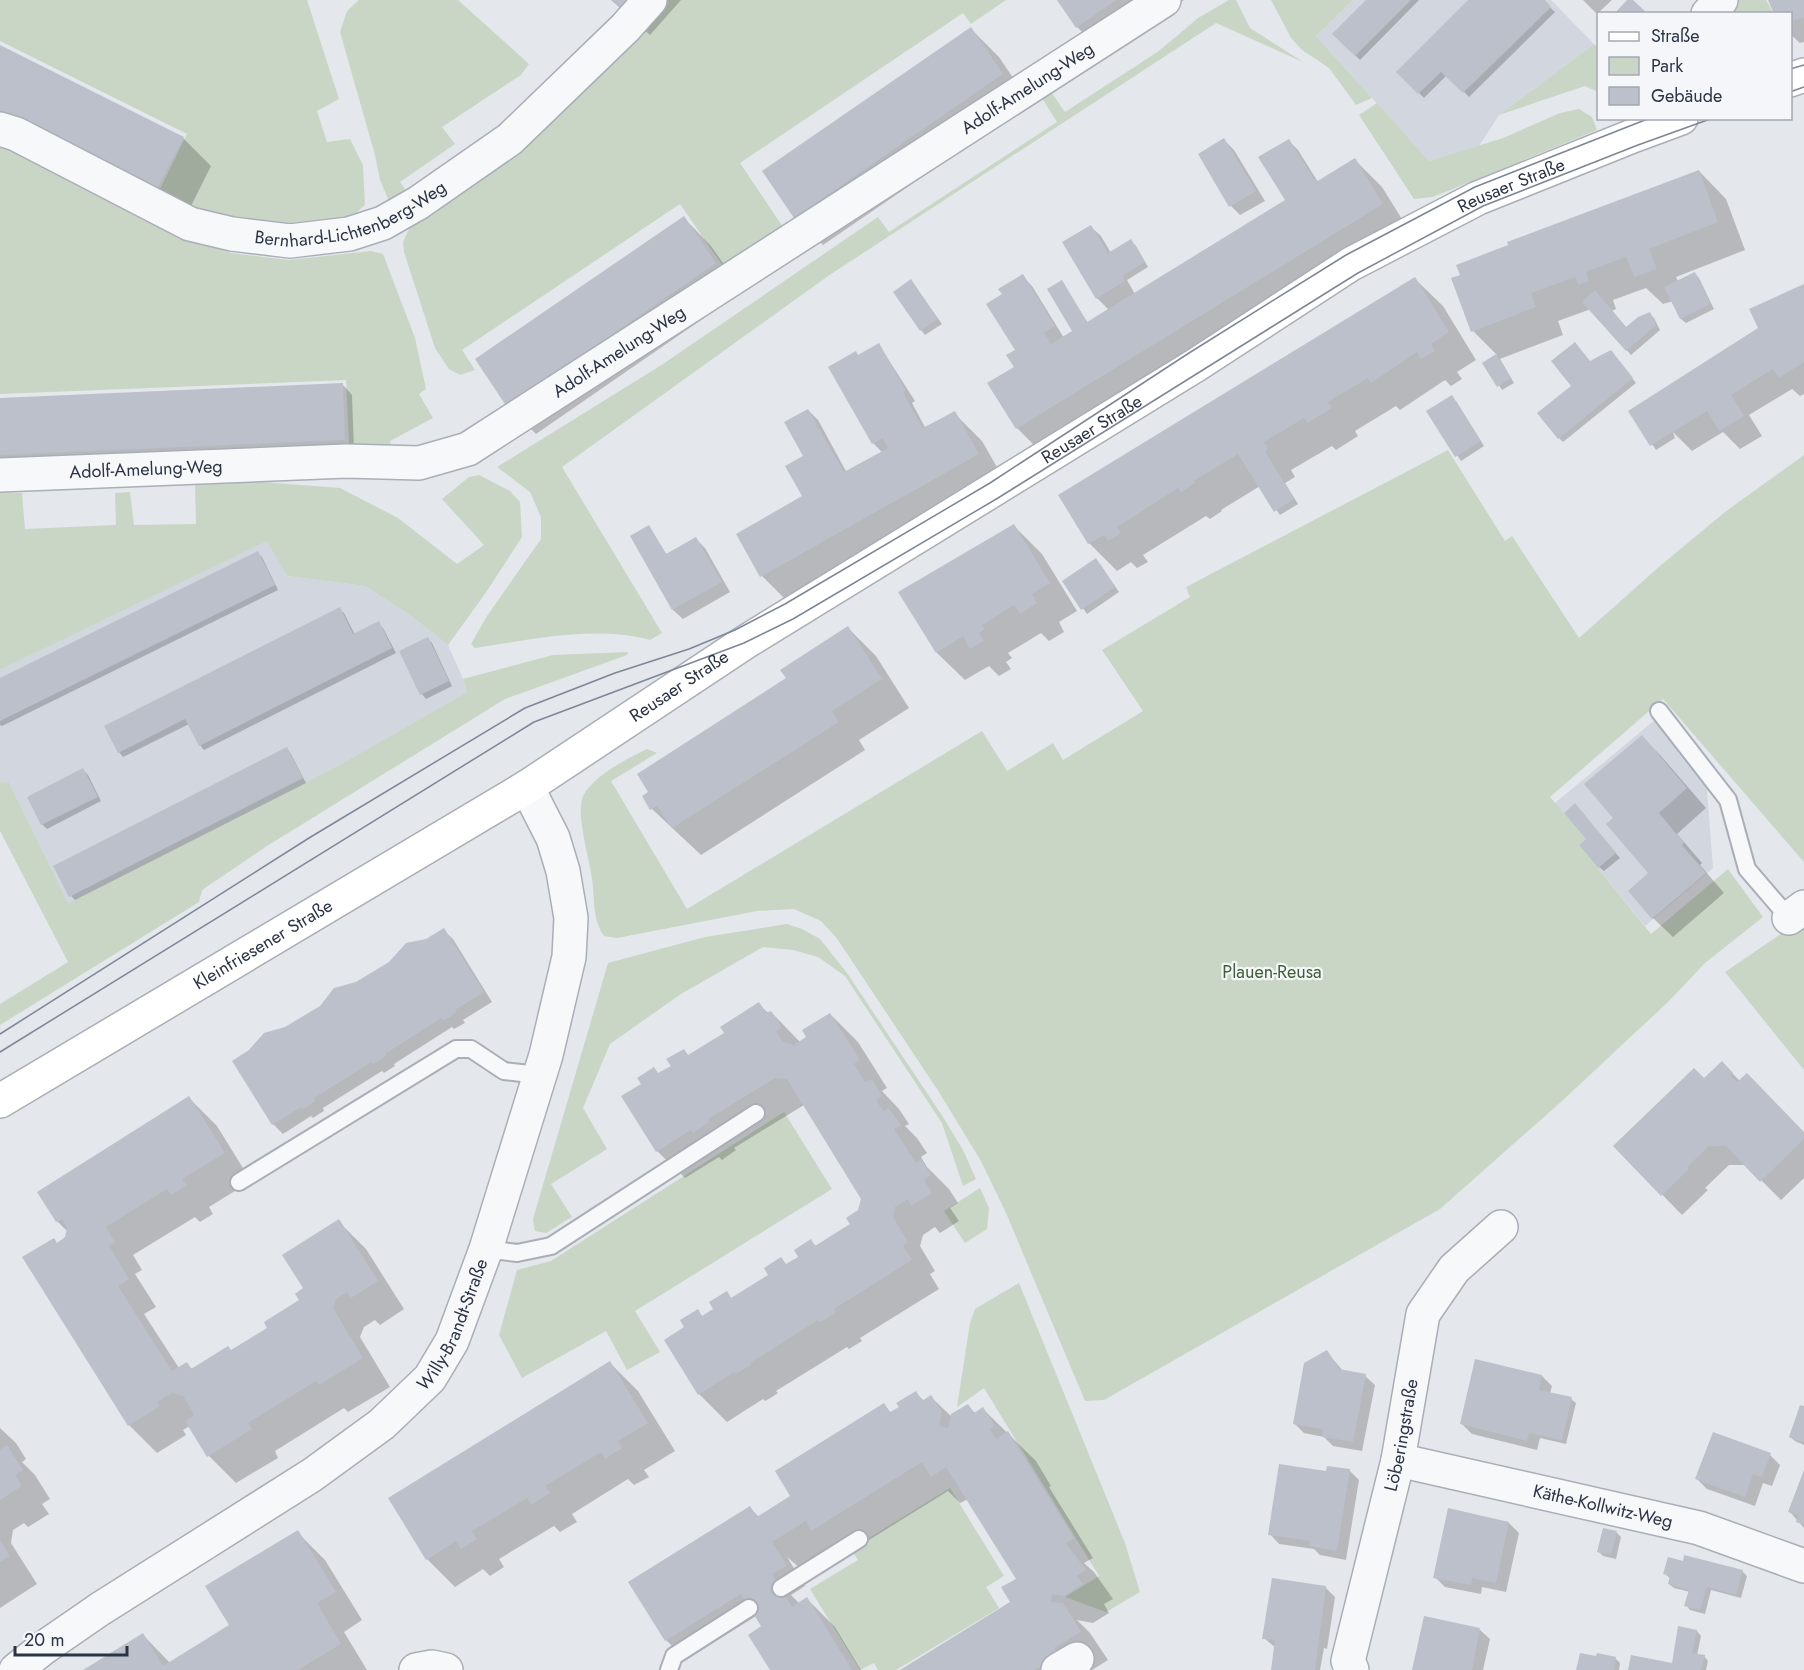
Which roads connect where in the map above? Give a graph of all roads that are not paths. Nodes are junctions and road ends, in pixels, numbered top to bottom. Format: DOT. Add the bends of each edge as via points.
graph roads {
  1 [pos="650,0"];
  2 [pos="1164,0"];
  3 [pos="1722,0"];
  4 [pos="1710,12"];
  5 [pos="1671,120"];
  6 [pos="1634,127"];
  7 [pos="0,129"];
  8 [pos="0,475"];
  9 [pos="1659,711"];
  10 [pos="527,787"];
  11 [pos="1796,913"];
  12 [pos="539,1075"];
  13 [pos="0,1101"];
  14 [pos="756,1113"];
  15 [pos="239,1182"];
  16 [pos="1501,1227"];
  17 [pos="486,1249"];
  18 [pos="1398,1460"];
  19 [pos="859,1539"];
  20 [pos="1804,1566"];
  21 [pos="781,1588"];
  22 [pos="749,1608"];
  23 [pos="16,1670"];
  24 [pos="416,1670"];
  25 [pos="446,1670"];
  26 [pos="669,1670"];
  27 [pos="1352,1670"];
  1 -- 7 [label="street, Bernhard-Lichtenberg-Weg" via="510,139 418,203 382,223 349,234 290,241 190,224"];
  2 -- 8 [label="street, Adolf-Amelung-Weg" via="468,449 420,463 346,461"];
  3 -- 4 [label="street"];
  5 -- 6 [label="street, Reusaer Straße"];
  6 -- 10 [label="street, Reusaer Straße" via="1479,198 1351,264 1186,371 744,643"];
  9 -- 11 [label="lane" via="1728,800 1747,869"];
  10 -- 12 [label="street, Willy-Brandt-Straße" via="553,838 571,918 569,957"];
  10 -- 13 [label="street, Kleinfriesener Straße"];
  12 -- 15 [label="lane" via="504,1071 471,1049 456,1049"];
  12 -- 17 [label="street, Willy-Brandt-Straße"];
  14 -- 17 [label="lane" via="551,1246 517,1253"];
  16 -- 18 [label="street, Löberingstraße" via="1454,1269 1423,1314"];
  17 -- 23 [label="street, Willy-Brandt-Straße" via="452,1341 441,1360 430,1378 382,1424 312,1475 100,1609"];
  18 -- 20 [label="street, Käthe-Kollwitz-Weg" via="1699,1528"];
  18 -- 27 [label="street, Löberingstraße" via="1348,1661"];
  19 -- 21 [label="lane"];
  22 -- 26 [label="lane" via="674,1656"];
  24 -- 25 [label="street"];
}
